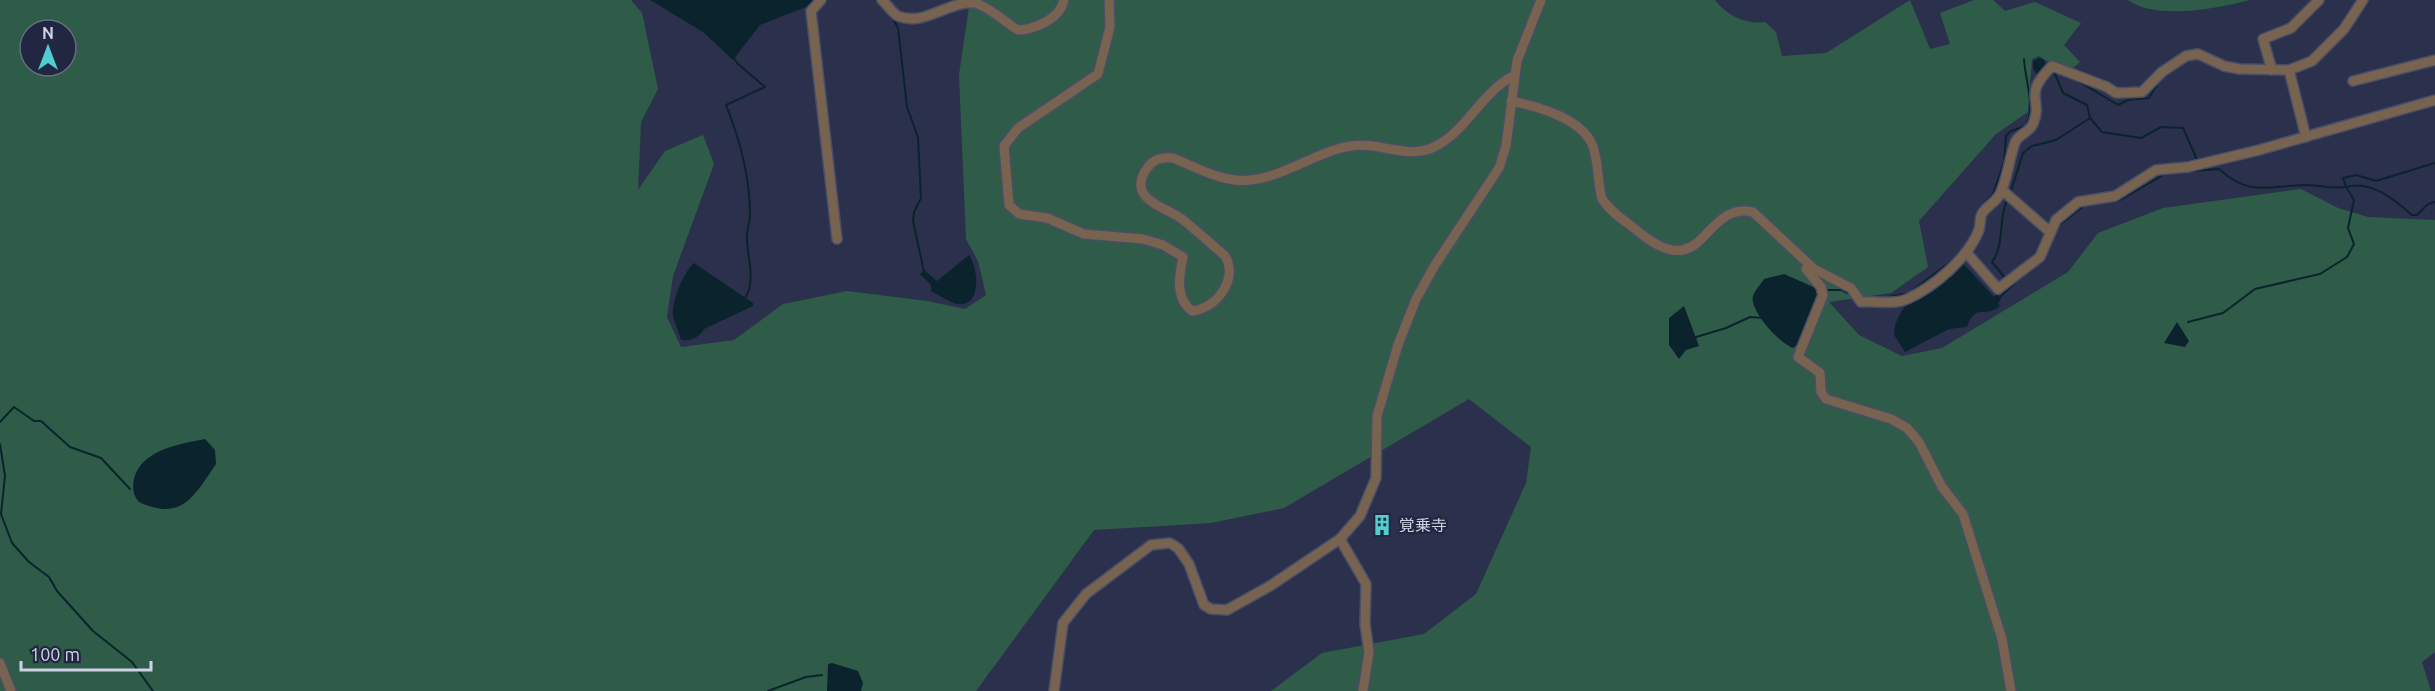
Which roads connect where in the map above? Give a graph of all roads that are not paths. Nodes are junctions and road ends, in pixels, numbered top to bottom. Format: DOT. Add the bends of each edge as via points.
graph roads {
  1 [pos="821,0"];
  2 [pos="882,0"];
  3 [pos="1064,0"];
  4 [pos="1109,0"];
  5 [pos="1541,0"];
  6 [pos="2319,0"];
  7 [pos="2363,0"];
  8 [pos="2435,60"];
  9 [pos="2272,70"];
  10 [pos="2289,70"];
  11 [pos="1513,76"];
  12 [pos="2353,81"];
  13 [pos="1511,100"];
  14 [pos="2435,100"];
  15 [pos="2306,137"];
  16 [pos="2002,190"];
  17 [pos="2049,231"];
  18 [pos="837,239"];
  19 [pos="1794,252"];
  20 [pos="1966,252"];
  21 [pos="1340,539"];
  22 [pos="0,663"];
  23 [pos="11,691"];
  24 [pos="1054,691"];
  25 [pos="1363,691"];
  26 [pos="2011,691"];
  1 -- 18 [label="street" via="811,11"];
  2 -- 3 [label="street" via="903,17 925,16 962,2 975,3 1018,30 1041,24 1063,6"];
  4 -- 11 [label="street" via="1110,27 1098,74 1018,128 1004,146 1010,206 1019,214 1047,218 1083,234 1143,239 1183,257 1180,295 1192,311 1210,306 1223,290 1231,272 1230,264 1181,218 1146,198 1144,175 1153,161 1173,158 1229,180 1267,176 1350,146 1423,152 1438,146 1496,85"];
  5 -- 11 [label="street"];
  6 -- 9 [label="street" via="2291,28 2263,39"];
  7 -- 10 [label="street" via="2344,29 2312,61"];
  8 -- 12 [label="street"];
  9 -- 10 [label="street"];
  9 -- 16 [label="street" via="2224,66 2198,54 2186,56 2162,72 2142,92 2116,93 2079,75 2050,68 2037,81 2035,120 2032,128 2015,142"];
  10 -- 15 [label="street"];
  11 -- 13 [label="street"];
  13 -- 19 [label="street" via="1580,129 1592,144 1602,199 1660,249 1678,252 1692,248 1730,213 1742,210 1764,219"];
  13 -- 21 [label="street" via="1506,146 1499,168 1435,265 1412,308 1382,392 1377,416 1376,477 1359,516"];
  14 -- 15 [label="street"];
  15 -- 17 [label="street" via="2156,170 2115,196 2078,202"];
  16 -- 17 [label="street"];
  16 -- 20 [label="street" via="1998,200 1982,213 1979,229"];
  17 -- 20 [label="street" via="2044,253 1998,289"];
  19 -- 20 [label="street" via="1814,269 1851,288 1861,302 1905,300"];
  19 -- 26 [label="street" via="1793,258 1813,275 1822,291 1798,357 1820,373 1821,392 1826,399 1891,419 1907,428 1919,442 1942,487 1963,514 2002,639"];
  21 -- 24 [label="street" via="1235,607 1219,611 1204,605 1199,598 1189,564 1178,548 1170,543 1151,545 1086,594 1063,623"];
  21 -- 25 [label="street" via="1366,584 1369,652"];
  22 -- 23 [label="street"];
}
